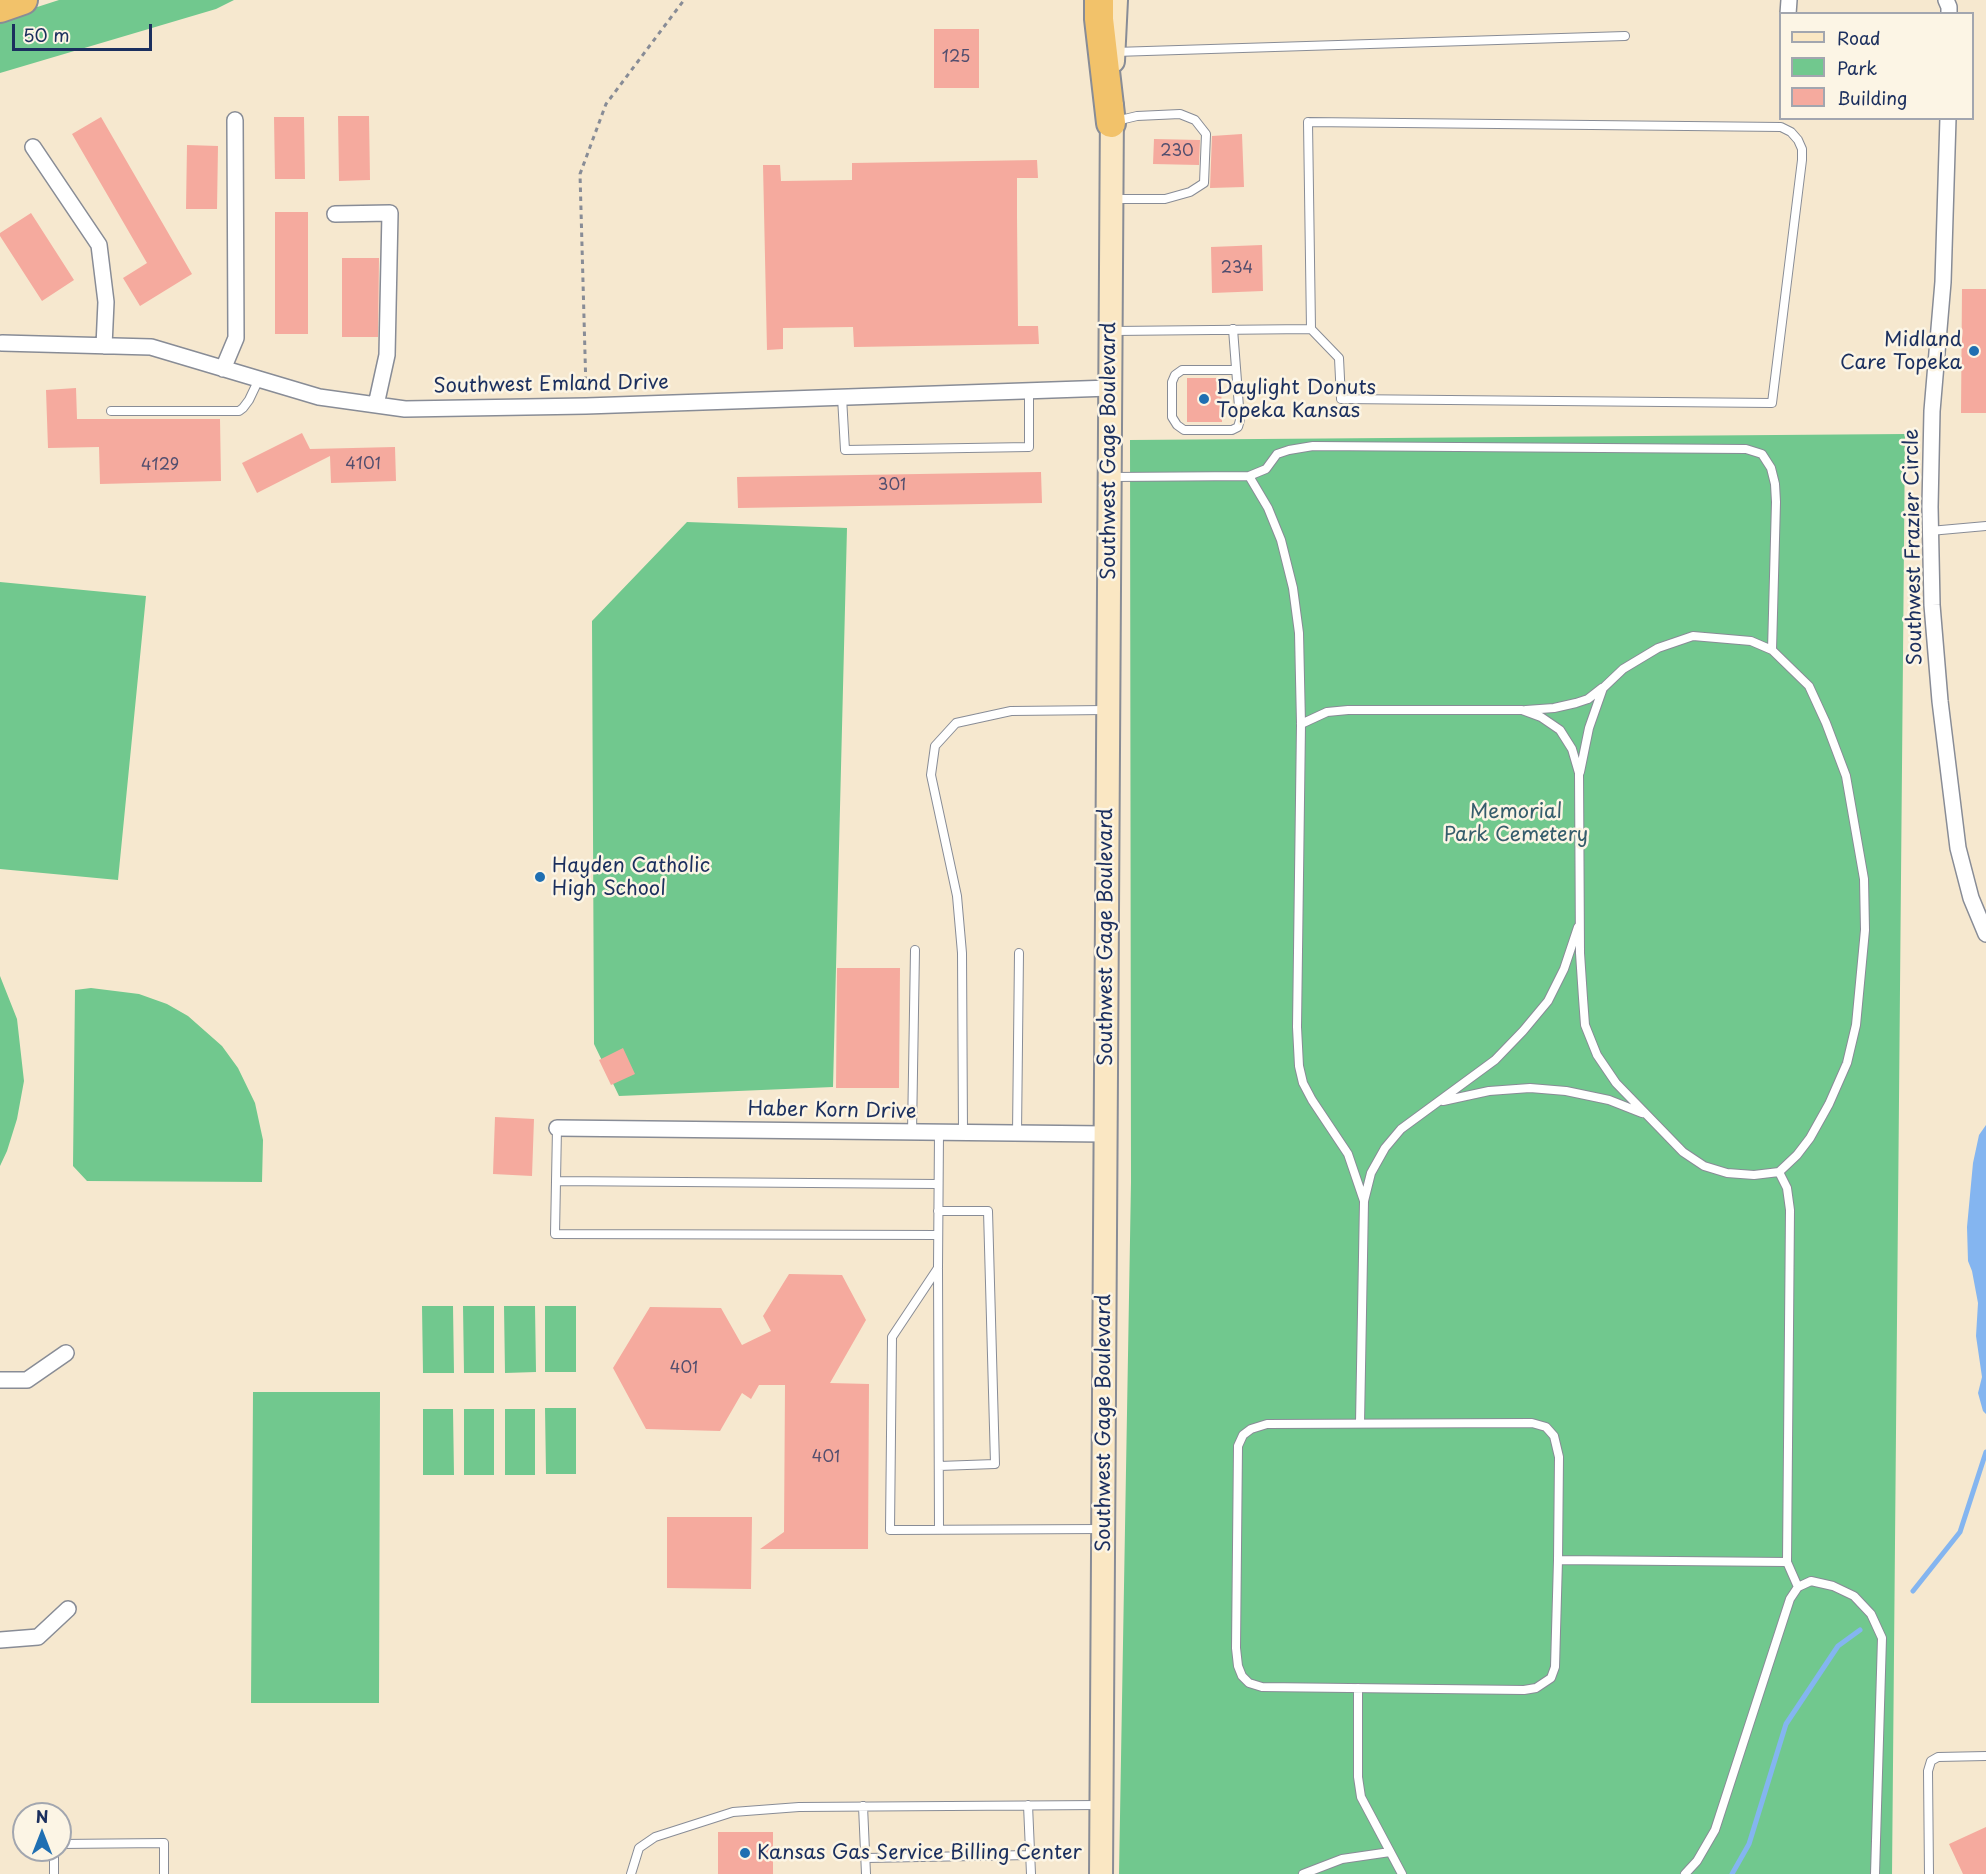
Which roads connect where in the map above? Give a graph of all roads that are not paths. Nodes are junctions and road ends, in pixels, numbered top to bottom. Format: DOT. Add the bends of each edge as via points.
graph roads {
  1 [pos="22,0"];
  2 [pos="1099,0"];
  3 [pos="1116,0"];
  4 [pos="0,8"];
  5 [pos="1625,36"];
  6 [pos="1114,52"];
  7 [pos="235,120"];
  8 [pos="1948,120"];
  9 [pos="1111,123"];
  10 [pos="33,147"];
  11 [pos="1111,200"];
  12 [pos="335,214"];
  13 [pos="1311,328"];
  14 [pos="1233,330"];
  15 [pos="1110,331"];
  16 [pos="0,342"];
  17 [pos="104,346"];
  18 [pos="223,369"];
  19 [pos="1236,370"];
  20 [pos="259,379"];
  21 [pos="1110,388"];
  22 [pos="1029,391"];
  23 [pos="842,397"];
  24 [pos="376,405"];
  25 [pos="111,411"];
  26 [pos="1250,476"];
  27 [pos="1109,477"];
  28 [pos="1986,526"];
  29 [pos="1930,531"];
  30 [pos="1772,650"];
  31 [pos="1603,688"];
  32 [pos="1108,710"];
  33 [pos="1522,710"];
  34 [pos="1301,724"];
  35 [pos="1579,773"];
  36 [pos="1580,920"];
  37 [pos="1986,934"];
  38 [pos="915,950"];
  39 [pos="1019,953"];
  40 [pos="1438,1102"];
  41 [pos="1647,1114"];
  42 [pos="558,1128"];
  43 [pos="912,1133"];
  44 [pos="939,1133"];
  45 [pos="963,1134"];
  46 [pos="1017,1134"];
  47 [pos="1106,1134"];
  48 [pos="1779,1172"];
  49 [pos="556,1181"];
  50 [pos="938,1184"];
  51 [pos="1364,1201"];
  52 [pos="938,1211"];
  53 [pos="938,1235"];
  54 [pos="938,1268"];
  55 [pos="66,1353"];
  56 [pos="0,1380"];
  57 [pos="1360,1424"];
  58 [pos="939,1466"];
  59 [pos="1103,1529"];
  60 [pos="939,1530"];
  61 [pos="1558,1560"];
  62 [pos="1787,1562"];
  63 [pos="1798,1587"];
  64 [pos="68,1609"];
  65 [pos="0,1640"];
  66 [pos="1358,1688"];
  67 [pos="1986,1756"];
  68 [pos="1102,1804"];
  69 [pos="1028,1805"];
  70 [pos="863,1806"];
  71 [pos="72,1844"];
  72 [pos="1390,1852"];
  73 [pos="1030,1855"];
  74 [pos="866,1858"];
  75 [pos="164,1874"];
  76 [pos="631,1874"];
  77 [pos="866,1874"];
  78 [pos="1031,1874"];
  79 [pos="1101,1874"];
  80 [pos="1303,1874"];
  81 [pos="1402,1874"];
  82 [pos="1685,1874"];
  83 [pos="1875,1874"];
  84 [pos="1929,1874"];
  1 -- 4 [label="highway"];
  2 -- 9 [label="highway"];
  3 -- 6 [label="main road, Southwest Gage Boulevard"];
  5 -- 6 [label="lane"];
  6 -- 9 [label="main road, Southwest Gage Boulevard"];
  7 -- 18 [label="street" via="236,338"];
  8 -- 29 [label="street, Southwest Frazier Circle" via="1943,282 1932,411"];
  9 -- 11 [label="main road, Southwest Gage Boulevard"];
  9 -- 11 [label="lane" via="1137,116 1180,114 1195,120 1206,134 1204,183 1190,192 1165,199"];
  10 -- 17 [label="street" via="99,245 106,302"];
  11 -- 15 [label="main road, Southwest Gage Boulevard"];
  12 -- 24 [label="street" via="390,213 387,355"];
  13 -- 13 [label="lane" via="1339,358 1341,399 1772,403 1802,148 1791,132 1780,127 1308,122"];
  13 -- 14 [label="lane"];
  14 -- 15 [label="lane"];
  14 -- 19 [label="lane"];
  15 -- 21 [label="main road, Southwest Gage Boulevard"];
  16 -- 17 [label="street, Southwest Emland Drive"];
  17 -- 18 [label="street, Southwest Emland Drive" via="151,347"];
  18 -- 20 [label="street, Southwest Emland Drive"];
  19 -- 19 [label="lane" via="1238,427 1184,430 1177,425 1172,417 1175,375 1182,370"];
  20 -- 24 [label="street, Southwest Emland Drive" via="319,397"];
  20 -- 25 [label="lane" via="239,411"];
  21 -- 22 [label="street, Southwest Emland Drive"];
  21 -- 27 [label="main road, Southwest Gage Boulevard"];
  22 -- 23 [label="street, Southwest Emland Drive"];
  22 -- 23 [label="lane" via="1029,447 845,450"];
  23 -- 24 [label="street, Southwest Emland Drive" via="586,406 405,409"];
  26 -- 27 [label="lane"];
  26 -- 30 [label="lane" via="1266,469 1277,454 1313,446 1746,449 1762,454 1775,484"];
  26 -- 34 [label="lane" via="1281,540 1293,588 1299,633"];
  27 -- 32 [label="main road, Southwest Gage Boulevard"];
  28 -- 29 [label="lane"];
  29 -- 37 [label="street, Southwest Frazier Circle" via="1932,605 1954,823 1964,873"];
  30 -- 31 [label="lane" via="1751,641 1692,636 1658,648 1623,669"];
  30 -- 48 [label="lane" via="1809,686 1846,776 1864,879 1865,930 1856,1025 1847,1063 1810,1138"];
  31 -- 33 [label="lane" via="1576,703"];
  31 -- 35 [label="lane" via="1588,728"];
  32 -- 45 [label="lane" via="1011,711 956,723 935,746 931,775 957,896 962,953"];
  32 -- 47 [label="main road, Southwest Gage Boulevard"];
  33 -- 34 [label="lane" via="1348,710 1327,712"];
  33 -- 35 [label="lane" via="1560,730 1572,749"];
  34 -- 51 [label="lane" via="1299,1066 1302,1083 1348,1154"];
  35 -- 36 [label="lane"];
  36 -- 40 [label="lane" via="1564,969 1548,1001 1495,1060"];
  36 -- 41 [label="lane" via="1585,1025 1597,1055 1616,1083"];
  38 -- 43 [label="lane"];
  39 -- 46 [label="lane"];
  40 -- 41 [label="lane" via="1490,1091 1530,1088 1609,1100"];
  40 -- 51 [label="lane" via="1401,1129 1385,1148 1371,1173"];
  41 -- 48 [label="lane" via="1683,1152 1704,1166 1727,1173"];
  42 -- 43 [label="street, Haber Korn Drive"];
  42 -- 49 [label="lane"];
  43 -- 44 [label="street, Haber Korn Drive"];
  44 -- 45 [label="street, Haber Korn Drive"];
  44 -- 50 [label="lane"];
  45 -- 46 [label="street, Haber Korn Drive"];
  46 -- 47 [label="street, Haber Korn Drive"];
  47 -- 59 [label="main road, Southwest Gage Boulevard"];
  48 -- 62 [label="lane" via="1787,1188 1790,1210"];
  49 -- 50 [label="lane"];
  49 -- 53 [label="lane" via="555,1234"];
  50 -- 52 [label="lane"];
  51 -- 57 [label="lane"];
  52 -- 53 [label="lane"];
  52 -- 58 [label="lane" via="988,1211 994,1464"];
  53 -- 54 [label="lane"];
  54 -- 58 [label="lane"];
  54 -- 60 [label="lane" via="892,1337 890,1530"];
  55 -- 56 [label="street" via="27,1380"];
  57 -- 61 [label="lane" via="1532,1423 1546,1427 1554,1436 1559,1457"];
  57 -- 66 [label="lane" via="1267,1424 1243,1435 1238,1446 1236,1636 1238,1666 1249,1683 1262,1687"];
  58 -- 60 [label="lane"];
  59 -- 60 [label="lane"];
  59 -- 68 [label="main road, Southwest Gage Boulevard"];
  61 -- 62 [label="lane"];
  61 -- 66 [label="lane" via="1555,1667 1544,1683 1524,1690"];
  62 -- 63 [label="lane"];
  63 -- 82 [label="lane" via="1790,1599 1715,1830"];
  63 -- 83 [label="lane" via="1811,1581 1854,1596 1871,1614 1882,1638"];
  64 -- 65 [label="street" via="38,1637"];
  66 -- 72 [label="lane" via="1361,1797"];
  67 -- 84 [label="lane" via="1938,1757 1931,1761"];
  68 -- 69 [label="lane"];
  68 -- 79 [label="main road, Southwest Gage Boulevard"];
  69 -- 70 [label="lane"];
  69 -- 73 [label="lane"];
  70 -- 74 [label="lane"];
  70 -- 76 [label="lane" via="733,1812 655,1837 639,1848"];
  71 -- 75 [label="lane" via="164,1843"];
  72 -- 80 [label="lane" via="1342,1859"];
  72 -- 81 [label="lane"];
  73 -- 74 [label="lane"];
  73 -- 78 [label="lane"];
  74 -- 77 [label="lane"];
}
